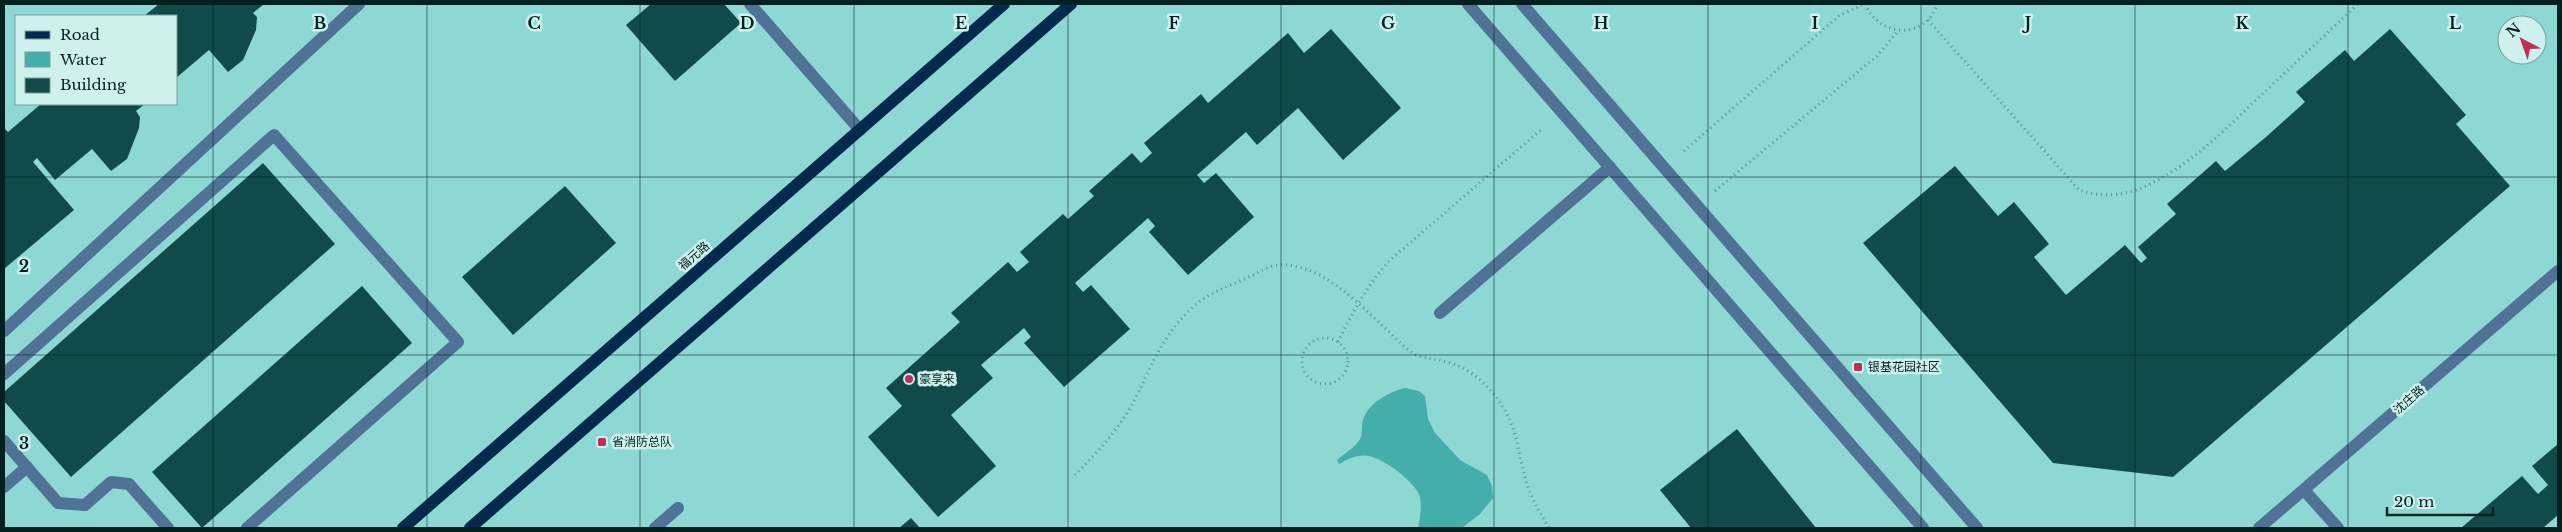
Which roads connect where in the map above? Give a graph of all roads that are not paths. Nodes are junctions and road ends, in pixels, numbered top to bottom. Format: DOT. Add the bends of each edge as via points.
graph roads {
  1 [pos="359,4"];
  2 [pos="750,4"];
  3 [pos="1004,4"];
  4 [pos="1071,4"];
  5 [pos="1468,4"];
  6 [pos="1522,4"];
  7 [pos="860,130"];
  8 [pos="1610,168"];
  9 [pos="2558,271"];
  10 [pos="1440,313"];
  11 [pos="4,331"];
  12 [pos="4,374"];
  13 [pos="4,441"];
  14 [pos="27,467"];
  15 [pos="4,487"];
  16 [pos="2304,490"];
  17 [pos="678,508"];
  18 [pos="168,528"];
  19 [pos="247,528"];
  20 [pos="403,528"];
  21 [pos="470,528"];
  22 [pos="655,528"];
  23 [pos="1923,528"];
  24 [pos="1977,528"];
  25 [pos="2259,528"];
  26 [pos="2338,528"];
  1 -- 11 [label="street"];
  2 -- 7 [label="street"];
  3 -- 7 [label="main road, 福元路"];
  4 -- 21 [label="main road"];
  5 -- 8 [label="street"];
  6 -- 24 [label="street"];
  7 -- 20 [label="main road, 福元路"];
  8 -- 10 [label="street"];
  8 -- 23 [label="street"];
  9 -- 16 [label="street, 沈庄路"];
  12 -- 19 [label="street" via="274,135 458,342"];
  13 -- 14 [label="street"];
  14 -- 15 [label="street"];
  14 -- 18 [label="street" via="58,503 85,505 111,482 129,484"];
  16 -- 25 [label="street, 沈庄路"];
  16 -- 26 [label="street"];
  17 -- 22 [label="street"];
}
